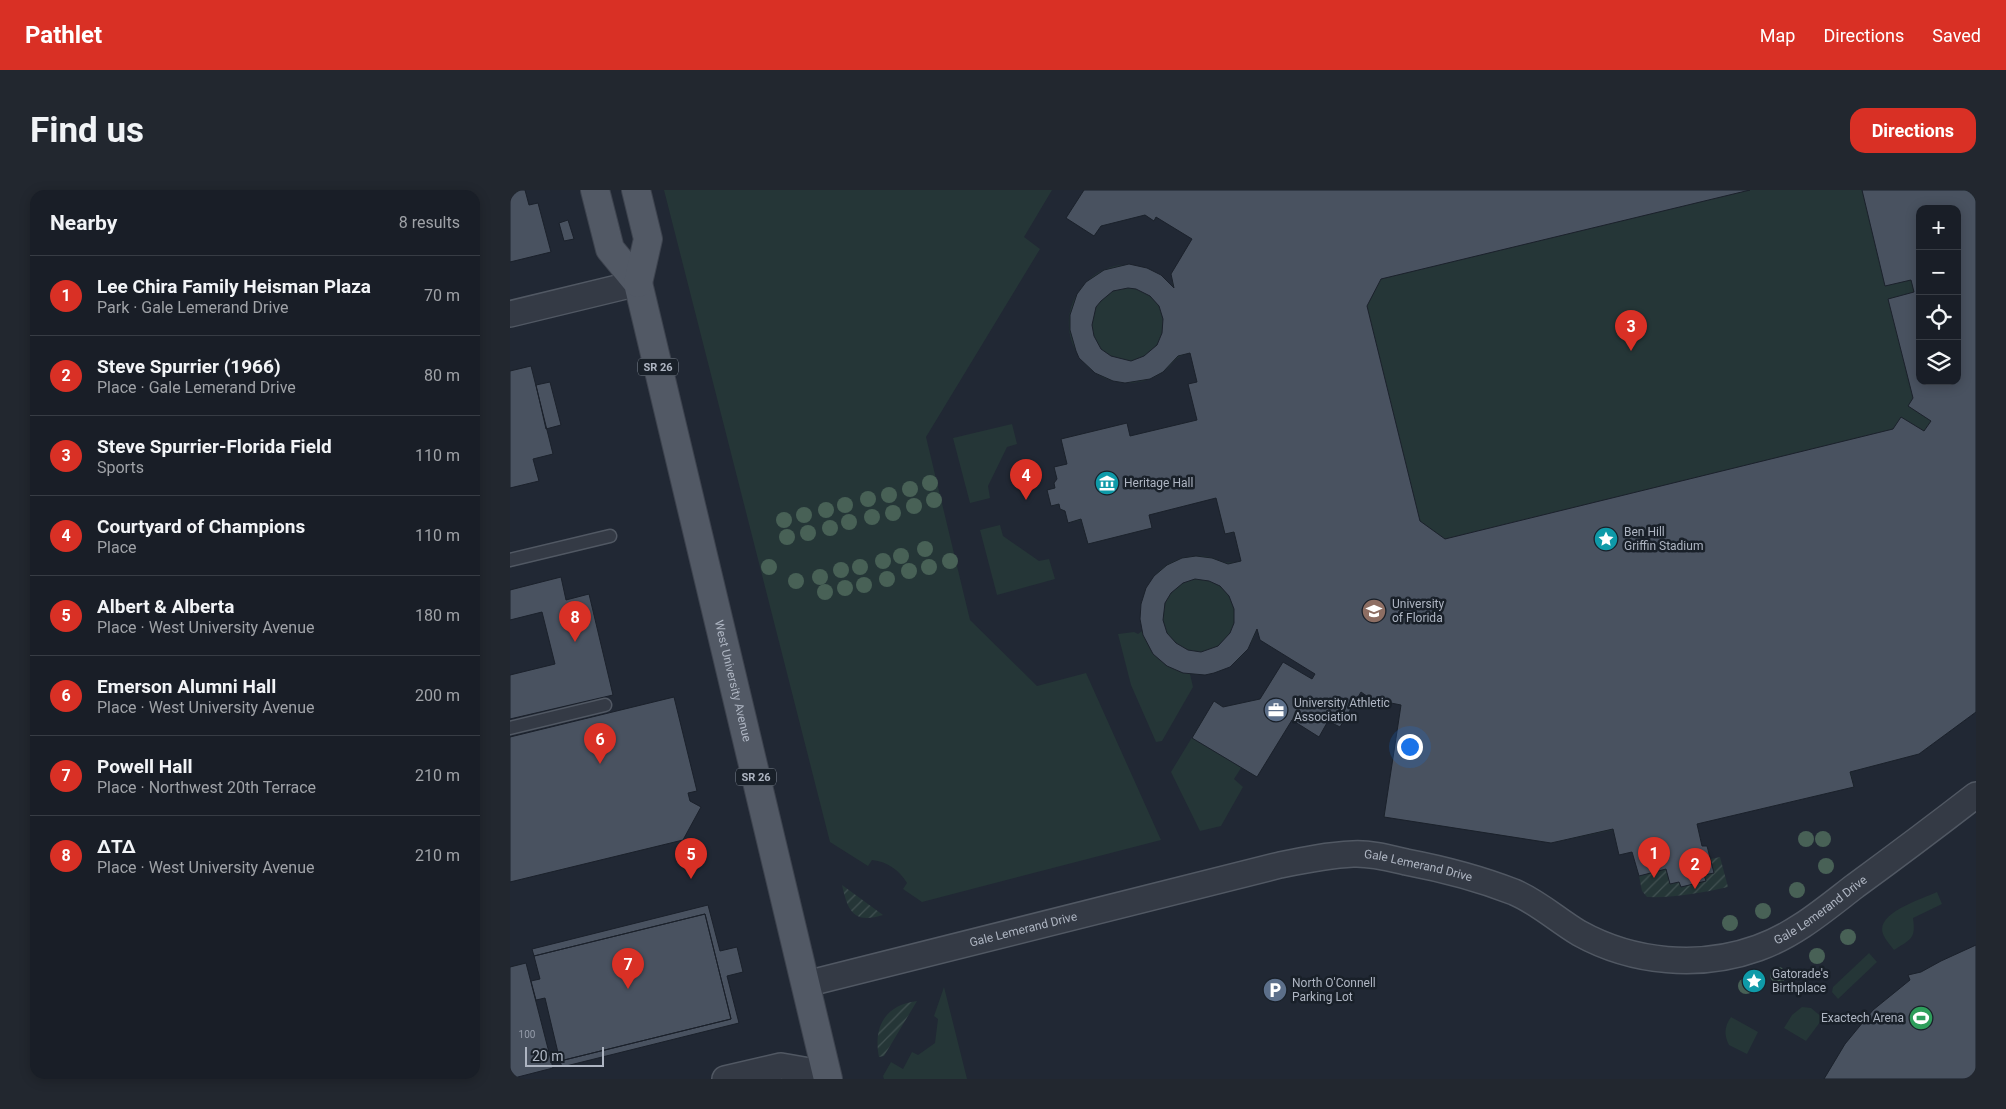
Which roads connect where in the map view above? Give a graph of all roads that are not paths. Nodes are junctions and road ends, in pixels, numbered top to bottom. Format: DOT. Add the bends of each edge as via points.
graph roads {
  1 [pos="595,190"];
  2 [pos="636,190"];
  3 [pos="638,283"];
  4 [pos="510,314"];
  5 [pos="610,536"];
  6 [pos="510,560"];
  7 [pos="605,705"];
  8 [pos="510,728"];
  9 [pos="1976,795"];
  10 [pos="806,984"];
  11 [pos="824,1077"];
  12 [pos="725,1079"];
  1 -- 3 [label="main road, West University Avenue / SR 26" via="610,249"];
  2 -- 3 [label="main road, West University Avenue / SR 26" via="648,239"];
  3 -- 4 [label="street"];
  3 -- 10 [label="main road, West University Avenue / SR 26"];
  5 -- 6 [label="lane"];
  7 -- 8 [label="lane"];
  9 -- 10 [label="street, Gale Lemerand Drive" via="1796,929 1760,948 1709,959 1648,958 1611,948 1578,932 1516,893 1469,875 1380,856 1354,854 1280,865"];
  10 -- 11 [label="main road, West University Avenue / SR 26"];
  11 -- 12 [label="street" via="781,1066"];
}
